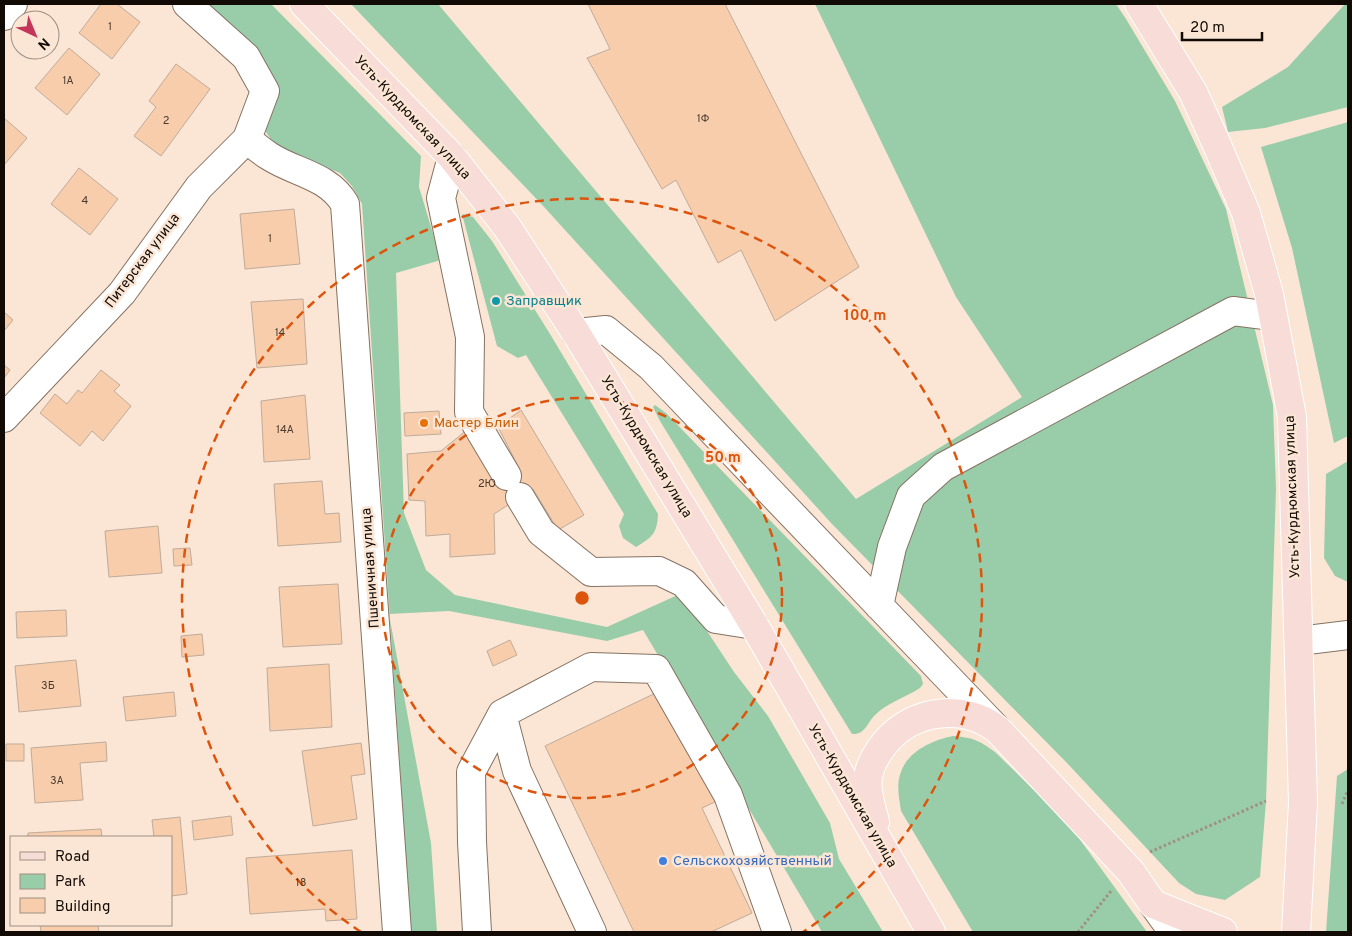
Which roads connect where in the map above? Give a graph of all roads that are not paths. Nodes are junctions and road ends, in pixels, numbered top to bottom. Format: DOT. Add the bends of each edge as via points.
graph roads {
  1 [pos="13,4"];
  2 [pos="188,4"];
  3 [pos="304,4"];
  4 [pos="1139,4"];
  5 [pos="4,16"];
  6 [pos="246,139"];
  7 [pos="452,157"];
  8 [pos="1272,316"];
  9 [pos="576,333"];
  10 [pos="4,418"];
  11 [pos="879,606"];
  12 [pos="754,625"];
  13 [pos="1348,635"];
  14 [pos="1299,641"];
  15 [pos="502,714"];
  16 [pos="998,730"];
  17 [pos="882,848"];
  18 [pos="1154,904"];
  19 [pos="397,932"];
  20 [pos="477,932"];
  21 [pos="592,932"];
  22 [pos="777,932"];
  23 [pos="931,932"];
  24 [pos="1174,932"];
  25 [pos="1223,932"];
  26 [pos="1296,932"];
  1 -- 5 [label="street"];
  2 -- 6 [label="street, Питерская улица" via="246,57 265,91"];
  3 -- 7 [label="main road, Усть-Курдюмская улица"];
  4 -- 8 [label="main road, Усть-Курдюмская улица" via="1192,92 1221,154 1246,213"];
  6 -- 10 [label="street, Питерская улица" via="199,187 122,294"];
  6 -- 19 [label="street, Пшеничная улица" via="269,156 327,184 345,204"];
  7 -- 9 [label="main road, Усть-Курдюмская улица" via="507,227"];
  7 -- 12 [label="street" via="441,198 470,336 469,412 541,532 591,572 659,571 684,583 716,619"];
  8 -- 11 [label="street" via="1232,311 943,467 911,496 892,547"];
  8 -- 14 [label="main road, Усть-Курдюмская улица" via="1292,417"];
  9 -- 11 [label="street" via="606,330 651,367"];
  9 -- 12 [label="main road, Усть-Курдюмская улица"];
  11 -- 16 [label="street"];
  12 -- 17 [label="main road, Усть-Курдюмская улица"];
  13 -- 14 [label="street"];
  14 -- 26 [label="main road, Усть-Курдюмская улица" via="1303,803"];
  15 -- 20 [label="street" via="471,772"];
  15 -- 21 [label="street" via="517,771"];
  15 -- 22 [label="street" via="591,667 656,669 728,795"];
  16 -- 17 [label="main road" via="981,719 946,713 916,719 892,735 875,757 867,779"];
  16 -- 18 [label="main road" via="1131,872"];
  17 -- 23 [label="main road, Усть-Курдюмская улица"];
  18 -- 24 [label="street"];
  18 -- 25 [label="main road"];
}
